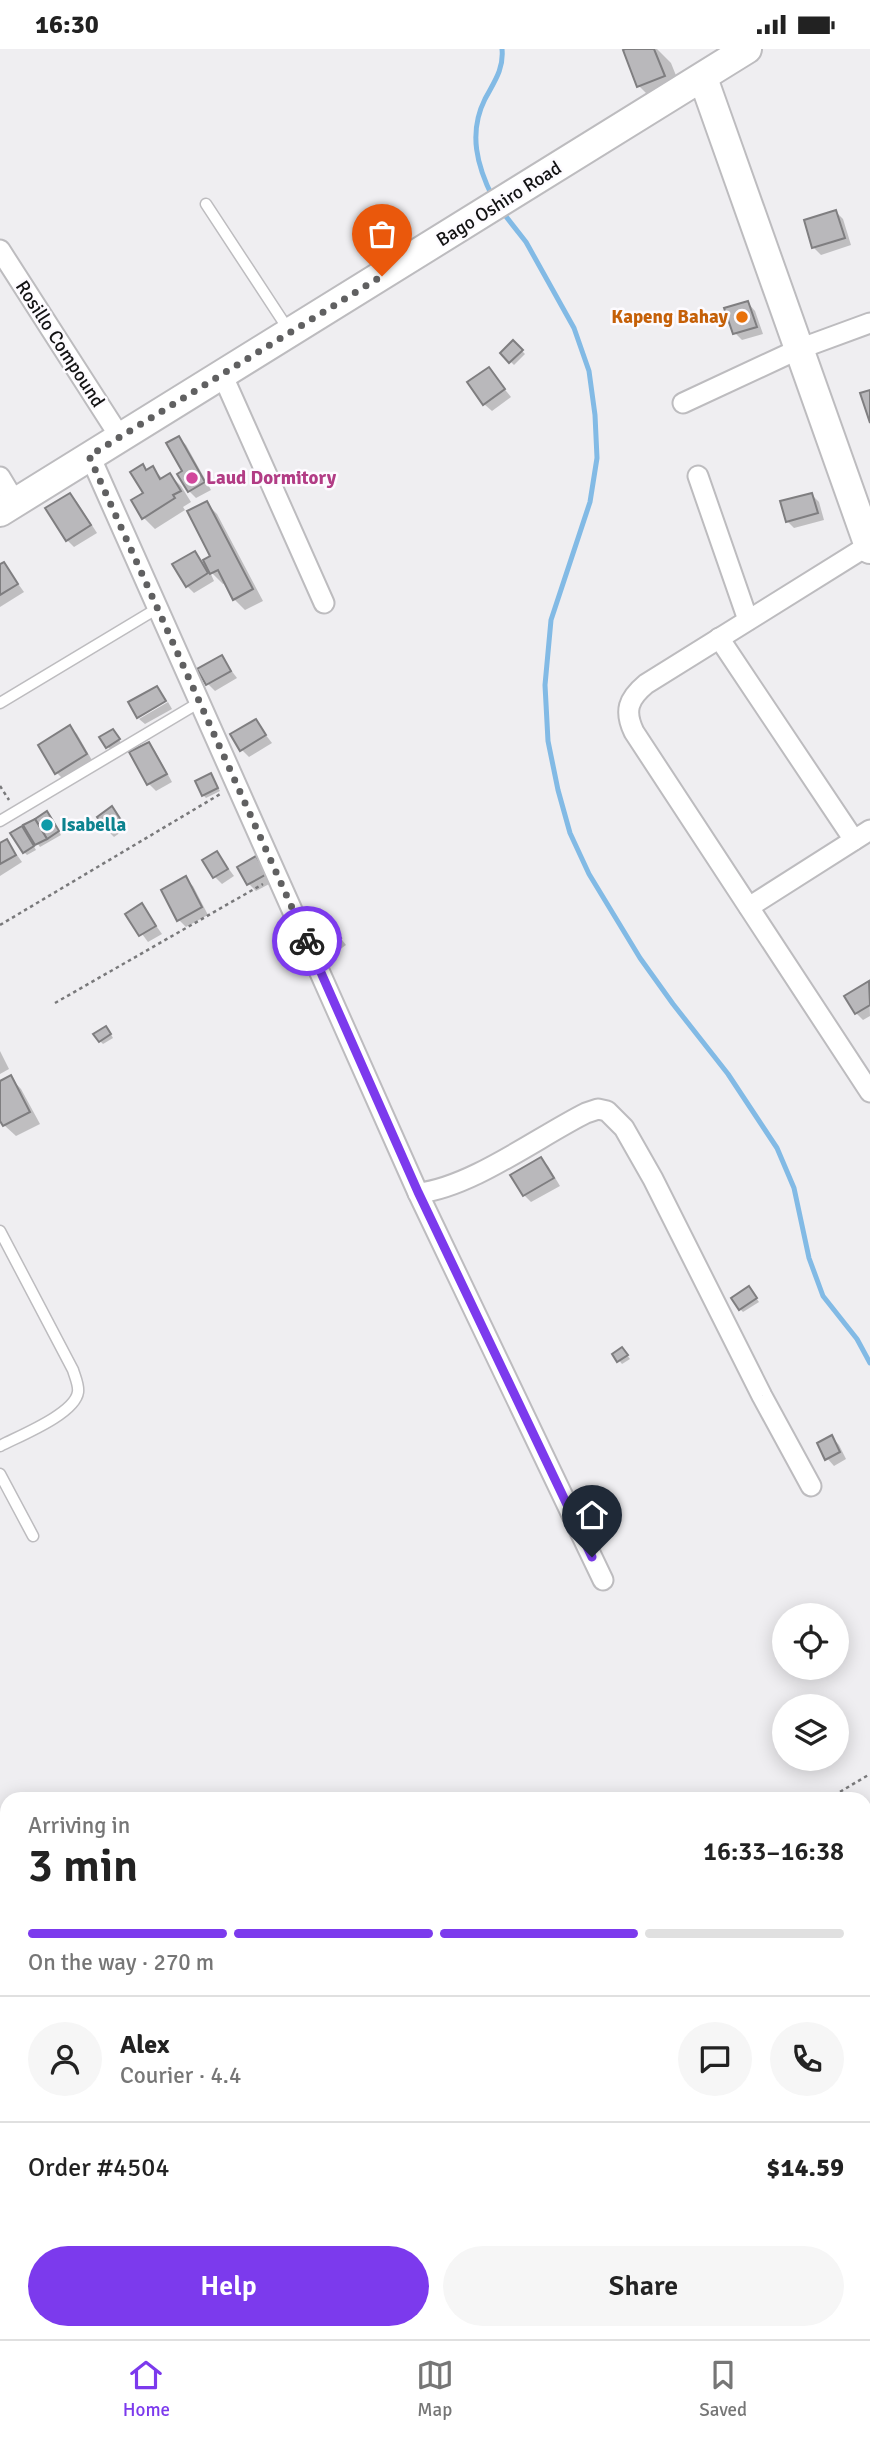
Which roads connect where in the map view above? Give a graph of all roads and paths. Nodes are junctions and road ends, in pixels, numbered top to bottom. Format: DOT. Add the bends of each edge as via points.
graph roads {
  1 [pos="747,49"];
  2 [pos="703,78"];
  3 [pos="206,204"];
  4 [pos="0,250"];
  5 [pos="870,323"];
  6 [pos="290,332"];
  7 [pos="799,349"];
  8 [pos="222,374"];
  9 [pos="683,403"];
  10 [pos="120,437"];
  11 [pos="89,456"];
  12 [pos="698,476"];
  13 [pos="0,477"];
  14 [pos="8,507"];
  15 [pos="869,547"];
  16 [pos="324,603"];
  17 [pos="158,608"];
  18 [pos="748,620"];
  19 [pos="719,638"];
  20 [pos="200,702"];
  21 [pos="0,703"];
  22 [pos="237,784"];
  23 [pos="0,786"];
  24 [pos="17,811"];
  25 [pos="0,821"];
  26 [pos="862,835"];
  27 [pos="278,875"];
  28 [pos="749,907"];
  29 [pos="0,925"];
  30 [pos="55,1003"];
  31 [pos="870,1092"];
  32 [pos="418,1192"];
  33 [pos="0,1231"];
  34 [pos="0,1446"];
  35 [pos="0,1474"];
  36 [pos="811,1486"];
  37 [pos="33,1536"];
  38 [pos="603,1580"];
  39 [pos="870,1774"];
  40 [pos="840,1792"];
  1 -- 2 [label="street, Bago Oshiro Road"];
  2 -- 6 [label="street, Bago Oshiro Road"];
  2 -- 7 [label="street"];
  3 -- 6 [label="lane"];
  4 -- 10 [label="street, Rosillo Compound"];
  5 -- 7 [label="street"];
  6 -- 8 [label="street, Bago Oshiro Road"];
  7 -- 9 [label="street"];
  7 -- 15 [label="street"];
  8 -- 10 [label="street, Bago Oshiro Road"];
  8 -- 16 [label="street"];
  10 -- 11 [label="street, Bago Oshiro Road"];
  11 -- 14 [label="street, Bago Oshiro Road"];
  11 -- 17 [label="street"];
  12 -- 18 [label="street"];
  13 -- 14 [label="street"];
  15 -- 18 [label="street"];
  17 -- 20 [label="street"];
  17 -- 21 [label="lane"];
  18 -- 19 [label="street"];
  19 -- 26 [label="street"];
  19 -- 28 [label="street" via="646,684 629,701 628,711 634,732"];
  20 -- 22 [label="street"];
  20 -- 24 [label="lane"];
  22 -- 27 [label="street"];
  22 -- 29 [label="path"];
  23 -- 24 [label="path"];
  24 -- 25 [label="lane"];
  26 -- 28 [label="street"];
  27 -- 30 [label="path"];
  27 -- 32 [label="street"];
  28 -- 31 [label="street"];
  32 -- 36 [label="street" via="434,1191 469,1177 586,1113 607,1111 624,1128 653,1179"];
  32 -- 38 [label="street"];
  33 -- 34 [label="lane" via="73,1370 78,1393 61,1414"];
  35 -- 37 [label="lane"];
  39 -- 40 [label="path"];
}
